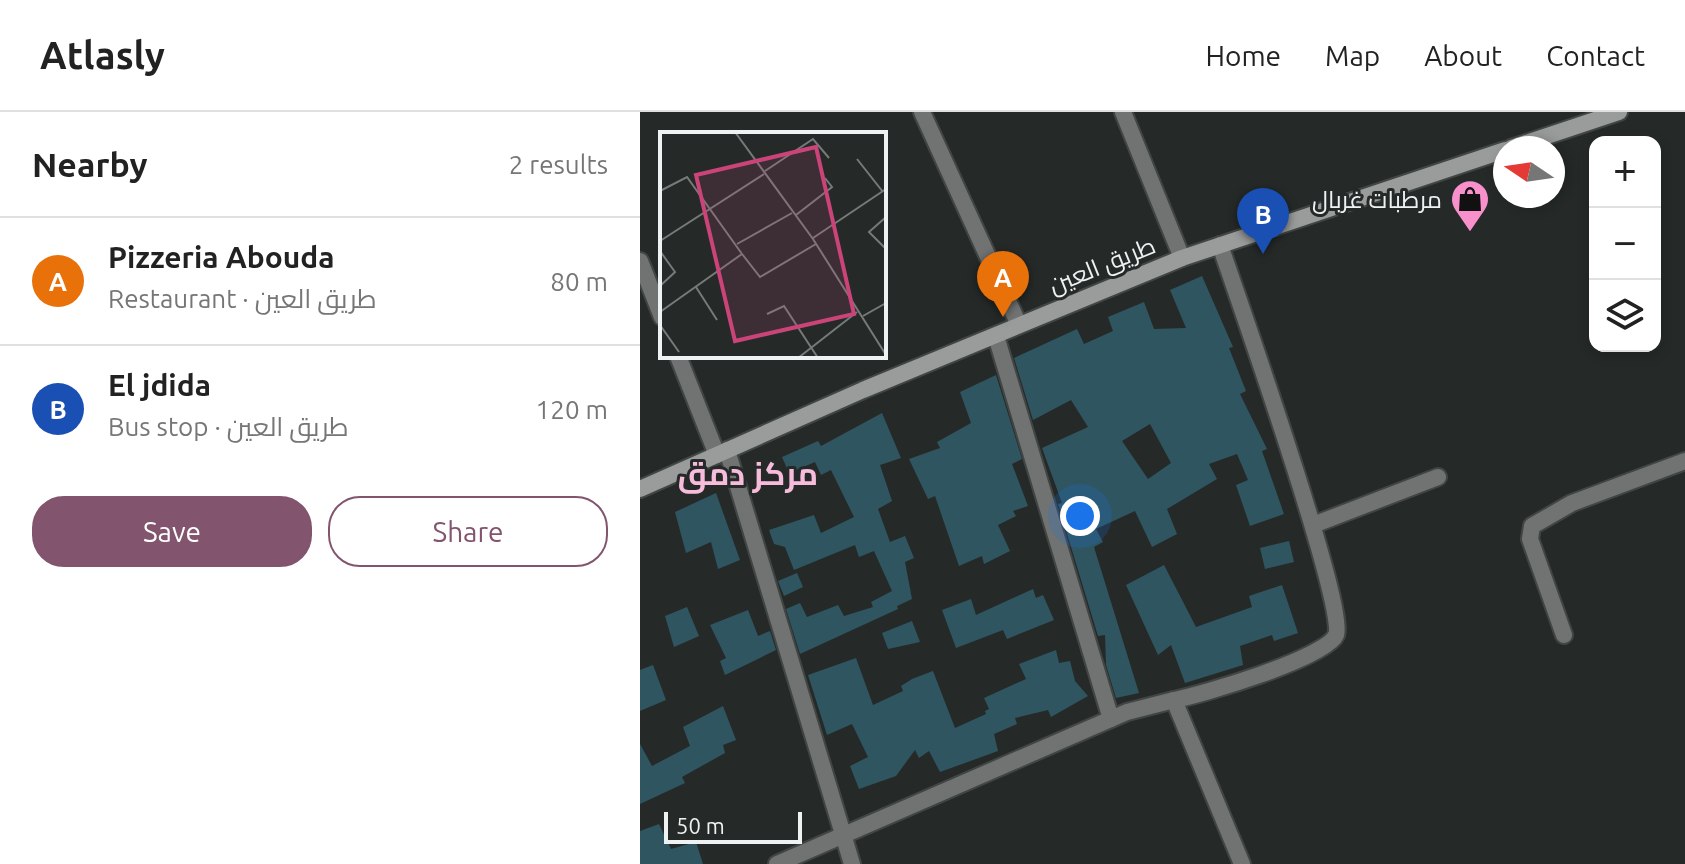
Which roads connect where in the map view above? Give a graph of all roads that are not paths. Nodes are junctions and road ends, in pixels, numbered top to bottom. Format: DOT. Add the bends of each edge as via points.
graph roads {
  1 [pos="922,112"];
  2 [pos="1123,112"];
  3 [pos="1619,112"];
  4 [pos="1547,136"];
  5 [pos="1493,154"];
  6 [pos="1220,245"];
  7 [pos="1182,258"];
  8 [pos="640,261"];
  9 [pos="660,312"];
  10 [pos="1019,325"];
  11 [pos="996,336"];
  12 [pos="679,358"];
  13 [pos="722,453"];
  14 [pos="1685,461"];
  15 [pos="1438,477"];
  16 [pos="640,489"];
  17 [pos="1313,525"];
  18 [pos="1564,635"];
  19 [pos="1174,700"];
  20 [pos="1111,719"];
  21 [pos="841,837"];
  22 [pos="777,864"];
  23 [pos="852,864"];
  24 [pos="1242,864"];
  1 -- 10 [label="street"];
  2 -- 7 [label="street"];
  3 -- 4 [label="main road"];
  5 -- 6 [label="main road, طريق العين"];
  6 -- 7 [label="main road, طريق العين"];
  6 -- 17 [label="street"];
  7 -- 10 [label="main road, طريق العين"];
  8 -- 9 [label="street"];
  10 -- 11 [label="main road, طريق العين"];
  11 -- 13 [label="main road, طريق العين"];
  11 -- 20 [label="street"];
  12 -- 13 [label="street"];
  13 -- 16 [label="main road, طريق العين"];
  13 -- 21 [label="street"];
  14 -- 18 [label="street" via="1572,503 1532,526 1530,539"];
  15 -- 17 [label="street"];
  17 -- 19 [label="street" via="1336,617 1336,637 1290,662 1207,694"];
  19 -- 20 [label="street"];
  19 -- 24 [label="street"];
  20 -- 21 [label="street"];
  21 -- 22 [label="street"];
  21 -- 23 [label="street"];
}
